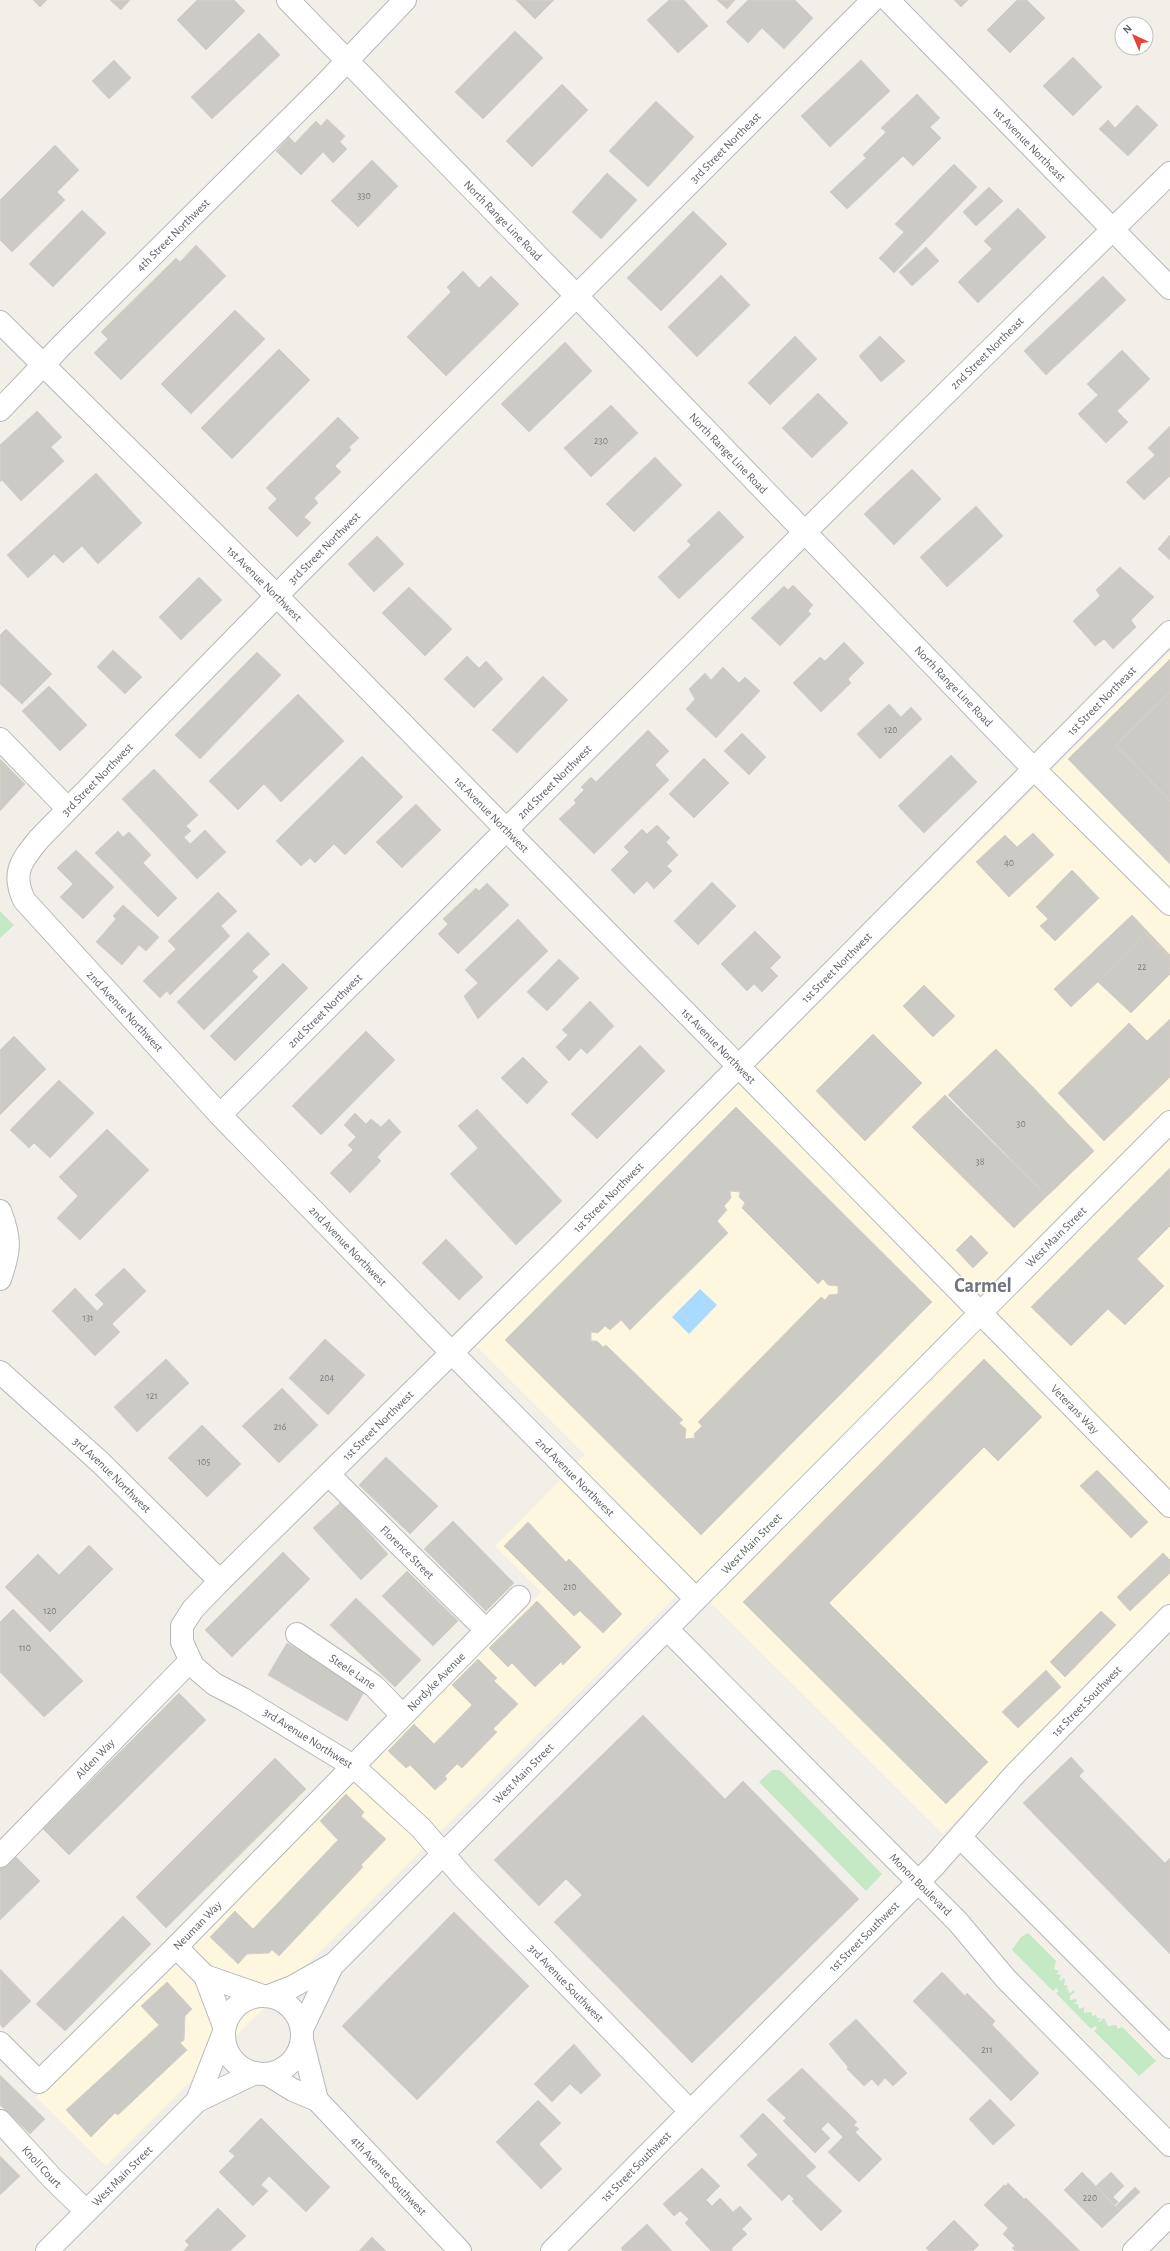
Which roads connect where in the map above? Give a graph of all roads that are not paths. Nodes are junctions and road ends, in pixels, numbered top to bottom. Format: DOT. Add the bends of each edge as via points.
graph roads {
  1 [pos="288,0"];
  2 [pos="405,0"];
  3 [pos="873,0"];
  4 [pos="888,0"];
  5 [pos="347,60"];
  6 [pos="1170,173"];
  7 [pos="1113,230"];
  8 [pos="1170,288"];
  9 [pos="577,295"];
  10 [pos="0,322"];
  11 [pos="44,366"];
  12 [pos="0,410"];
  13 [pos="804,533"];
  14 [pos="277,596"];
  15 [pos="1170,632"];
  16 [pos="0,739"];
  17 [pos="1034,769"];
  18 [pos="68,810"];
  19 [pos="506,830"];
  20 [pos="17,879"];
  21 [pos="1170,904"];
  22 [pos="738,1065"];
  23 [pos="220,1115"];
  24 [pos="1170,1122"];
  25 [pos="0,1211"];
  26 [pos="0,1280"];
  27 [pos="980,1311"];
  28 [pos="452,1353"];
  29 [pos="0,1372"];
  30 [pos="329,1475"];
  31 [pos="1170,1506"];
  32 [pos="220,1581"];
  33 [pos="519,1597"];
  34 [pos="696,1599"];
  35 [pos="1170,1616"];
  36 [pos="182,1626"];
  37 [pos="667,1629"];
  38 [pos="486,1630"];
  39 [pos="296,1634"];
  40 [pos="190,1661"];
  41 [pos="402,1715"];
  42 [pos="353,1766"];
  43 [pos="960,1837"];
  44 [pos="444,1853"];
  45 [pos="0,1856"];
  46 [pos="918,1882"];
  47 [pos="176,1947"];
  48 [pos="332,1966"];
  49 [pos="205,1976"];
  50 [pos="264,1995"];
  51 [pos="224,2029"];
  52 [pos="302,2034"];
  53 [pos="0,2043"];
  54 [pos="1170,2046"];
  55 [pos="261,2074"];
  56 [pos="317,2100"];
  57 [pos="197,2101"];
  58 [pos="690,2111"];
  59 [pos="0,2121"];
  60 [pos="1170,2145"];
  61 [pos="86,2211"];
  62 [pos="1170,2215"];
  63 [pos="46,2251"];
  64 [pos="460,2251"];
  65 [pos="552,2251"];
  66 [pos="1134,2251"];
  1 -- 5 [label="street, North Range Line Road"];
  2 -- 5 [label="street, 4th Street Northwest"];
  3 -- 9 [label="street, 3rd Street Northeast"];
  4 -- 7 [label="street, 1st Avenue Northeast"];
  5 -- 9 [label="street, North Range Line Road"];
  5 -- 11 [label="street, 4th Street Northwest"];
  6 -- 7 [label="street, 2nd Street Northeast"];
  7 -- 8 [label="street, 1st Avenue Northeast"];
  7 -- 13 [label="street, 2nd Street Northeast"];
  9 -- 13 [label="street, North Range Line Road"];
  9 -- 14 [label="street, 3rd Street Northwest"];
  10 -- 11 [label="street, 1st Avenue Northwest"];
  11 -- 12 [label="street, 4th Street Northwest"];
  11 -- 14 [label="street, 1st Avenue Northwest"];
  13 -- 17 [label="street, North Range Line Road"];
  13 -- 19 [label="street, 2nd Street Northwest"];
  14 -- 18 [label="street, 3rd Street Northwest"];
  14 -- 19 [label="street, 1st Avenue Northwest"];
  15 -- 17 [label="street, 1st Street Northeast"];
  16 -- 18 [label="street"];
  17 -- 21 [label="street, North Range Line Road"];
  17 -- 22 [label="street, 1st Street Northwest"];
  18 -- 20 [label="street, 3rd Street Northwest" via="24,857"];
  19 -- 22 [label="street, 1st Avenue Northwest"];
  19 -- 23 [label="street, 2nd Street Northwest"];
  20 -- 23 [label="street, 2nd Avenue Northwest" via="19,891 28,905"];
  22 -- 27 [label="street, 1st Avenue Northwest"];
  22 -- 28 [label="street, 1st Street Northwest"];
  23 -- 28 [label="street, 2nd Avenue Northwest"];
  24 -- 27 [label="street, West Main Street"];
  25 -- 26 [label="street" via="8,1234 8,1257"];
  27 -- 31 [label="street, Veterans Way"];
  27 -- 34 [label="street, West Main Street"];
  28 -- 30 [label="street, 1st Street Northwest"];
  28 -- 34 [label="street, 2nd Avenue Northwest"];
  29 -- 32 [label="street, 3rd Avenue Northwest" via="102,1463"];
  30 -- 32 [label="street, 1st Street Northwest"];
  30 -- 38 [label="street, Florence Street"];
  32 -- 36 [label="street, 1st Street Northwest" via="192,1609"];
  33 -- 38 [label="street, Nordyke Avenue"];
  34 -- 37 [label="street, West Main Street"];
  35 -- 43 [label="street, 1st Street Southwest" via="1015,1774"];
  36 -- 40 [label="street, 3rd Avenue Northwest" via="182,1642"];
  37 -- 44 [label="street, West Main Street"];
  37 -- 46 [label="street, Monon Boulevard"];
  38 -- 41 [label="street, Nordyke Avenue"];
  39 -- 41 [label="street, Steele Lane" via="374,1686"];
  40 -- 42 [label="street, 3rd Avenue Northwest" via="214,1684"];
  40 -- 45 [label="street, Alden Way"];
  41 -- 42 [label="street, Nordyke Avenue"];
  42 -- 44 [label="street, 3rd Avenue Northwest" via="421,1828"];
  42 -- 47 [label="street, Neuman Way"];
  43 -- 46 [label="street, 1st Street Southwest"];
  43 -- 54 [label="street"];
  44 -- 48 [label="street, West Main Street"];
  44 -- 58 [label="street, 3rd Avenue Southwest" via="463,1877"];
  46 -- 58 [label="street, 1st Street Southwest"];
  46 -- 60 [label="street, Monon Boulevard" via="958,1922 1006,1979"];
  47 -- 49 [label="street"];
  47 -- 53 [label="street, Neuman Way" via="39,2082"];
  48 -- 50 [label="street, West Main Street" via="292,1987"];
  48 -- 52 [label="street, West Main Street"];
  49 -- 50 [label="street"];
  49 -- 51 [label="street"];
  50 -- 51 [label="street" via="241,2001 228,2016"];
  50 -- 52 [label="street" via="287,2003 294,2010"];
  51 -- 55 [label="street" via="226,2048 234,2062 248,2071"];
  51 -- 57 [label="street, West Main Street"];
  52 -- 55 [label="street" via="298,2052 290,2063 280,2070"];
  52 -- 56 [label="street, 4th Avenue Southwest"];
  55 -- 56 [label="street, 4th Avenue Southwest"];
  55 -- 57 [label="street, West Main Street"];
  56 -- 64 [label="street, 4th Avenue Southwest"];
  57 -- 61 [label="street, West Main Street"];
  58 -- 65 [label="street, 1st Street Southwest"];
  59 -- 61 [label="street, Knoll Court"];
  61 -- 63 [label="street, West Main Street"];
  62 -- 66 [label="street"];
}
